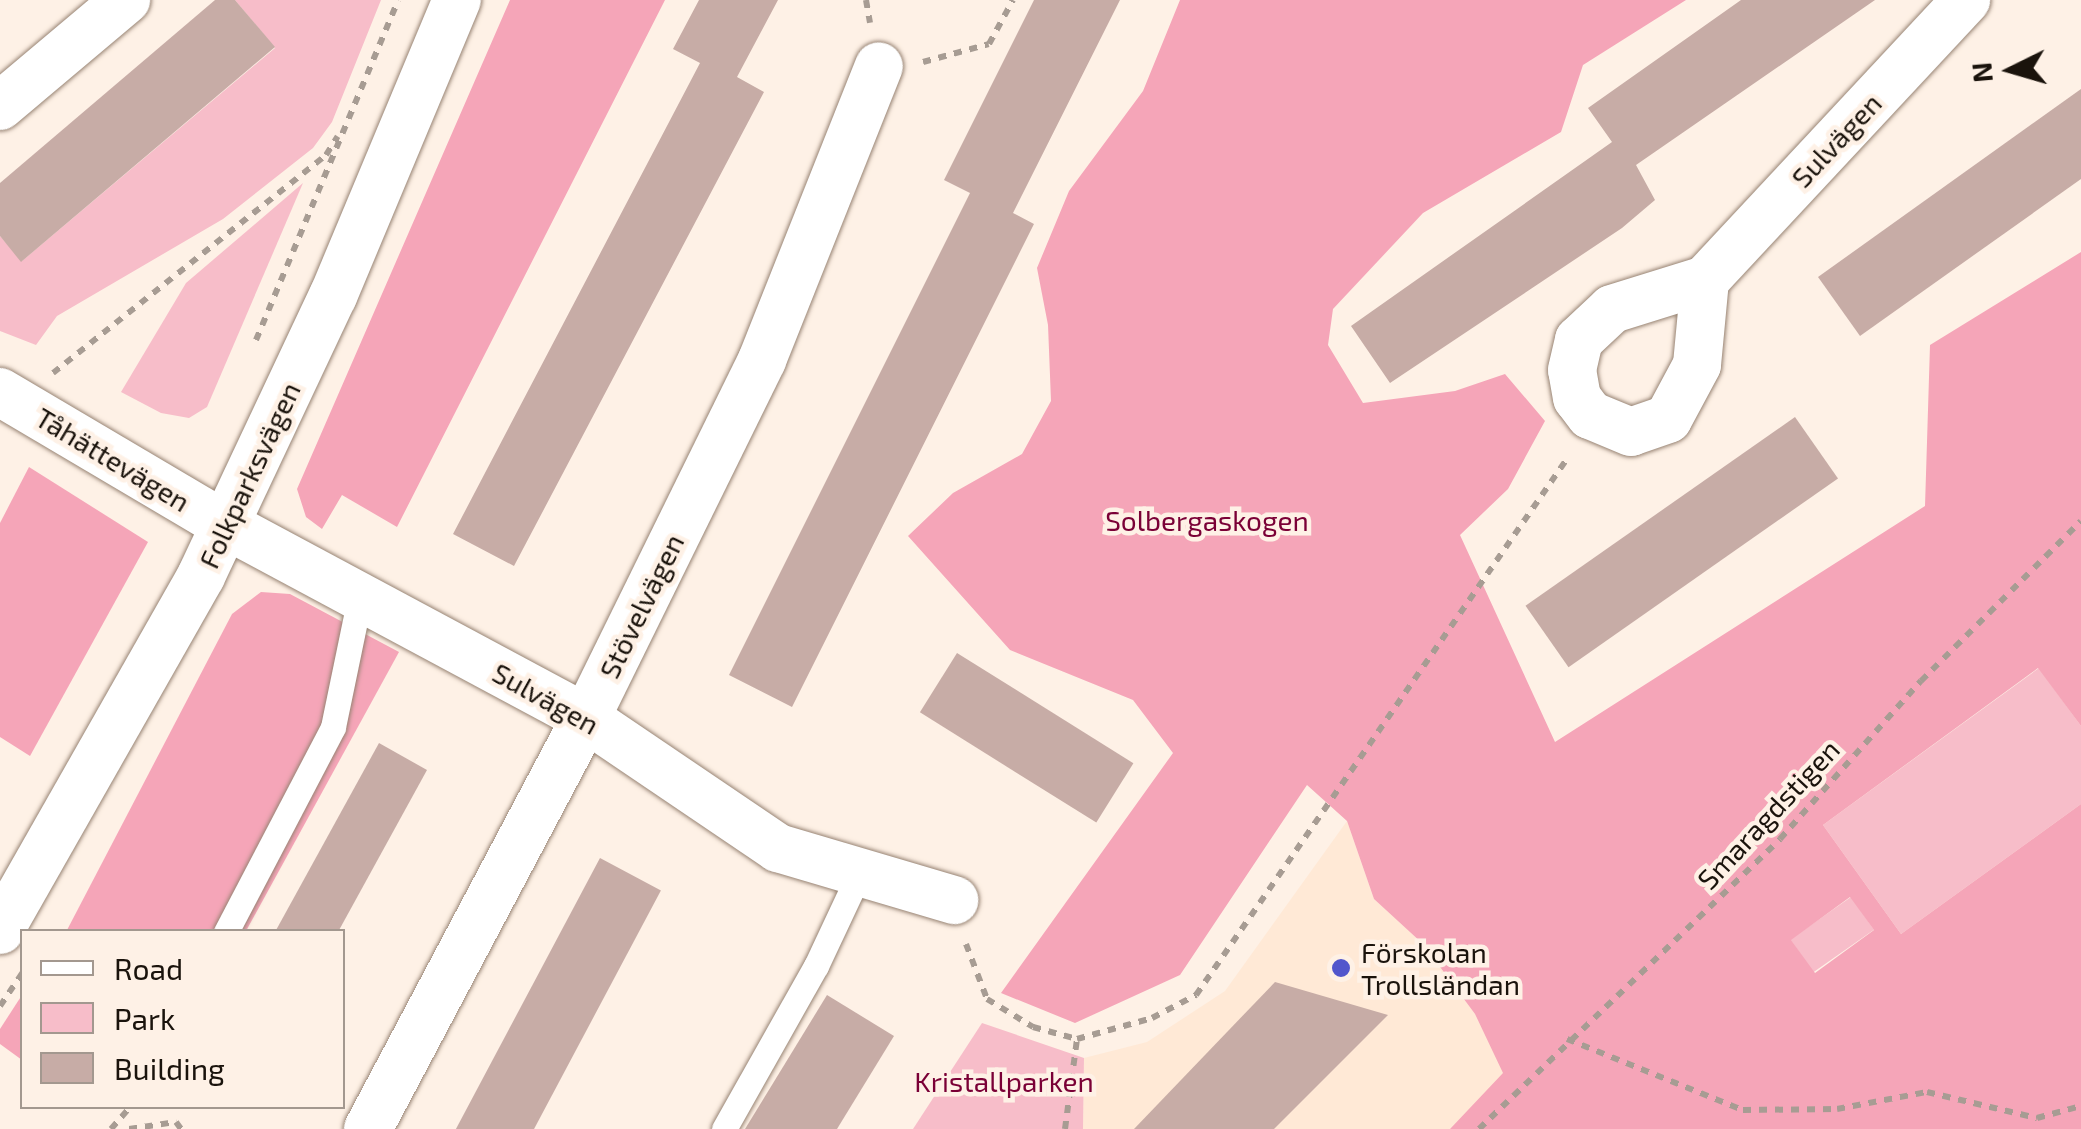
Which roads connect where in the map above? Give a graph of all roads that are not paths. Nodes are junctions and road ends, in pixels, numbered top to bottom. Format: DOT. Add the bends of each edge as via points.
graph roads {
  1 [pos="126,0"];
  2 [pos="457,0"];
  3 [pos="1966,0"];
  4 [pos="879,66"];
  5 [pos="0,106"];
  6 [pos="1705,280"];
  7 [pos="9,398"];
  8 [pos="226,525"];
  9 [pos="360,597"];
  10 [pos="586,718"];
  11 [pos="862,868"];
  12 [pos="954,900"];
  13 [pos="228,929"];
  14 [pos="0,930"];
  15 [pos="368,1129"];
  16 [pos="724,1129"];
  1 -- 5 [label="street"];
  2 -- 8 [label="street, Folkparksvägen" via="333,296"];
  3 -- 6 [label="street, Sulvägen"];
  4 -- 10 [label="street, Stövelvägen" via="762,360"];
  6 -- 6 [label="street, Sulvägen" via="1697,365 1668,419 1631,432 1594,417 1577,398 1572,370 1579,340 1612,309"];
  7 -- 8 [label="street, Tåhättevägen"];
  8 -- 9 [label="street, Sulvägen"];
  8 -- 14 [label="street, Folkparksvägen"];
  9 -- 10 [label="street, Sulvägen"];
  9 -- 13 [label="lane" via="333,727"];
  10 -- 11 [label="street, Sulvägen" via="778,848"];
  10 -- 15 [label="street, Stövelvägen"];
  11 -- 12 [label="street, Sulvägen"];
  11 -- 16 [label="lane" via="816,966"];
}
